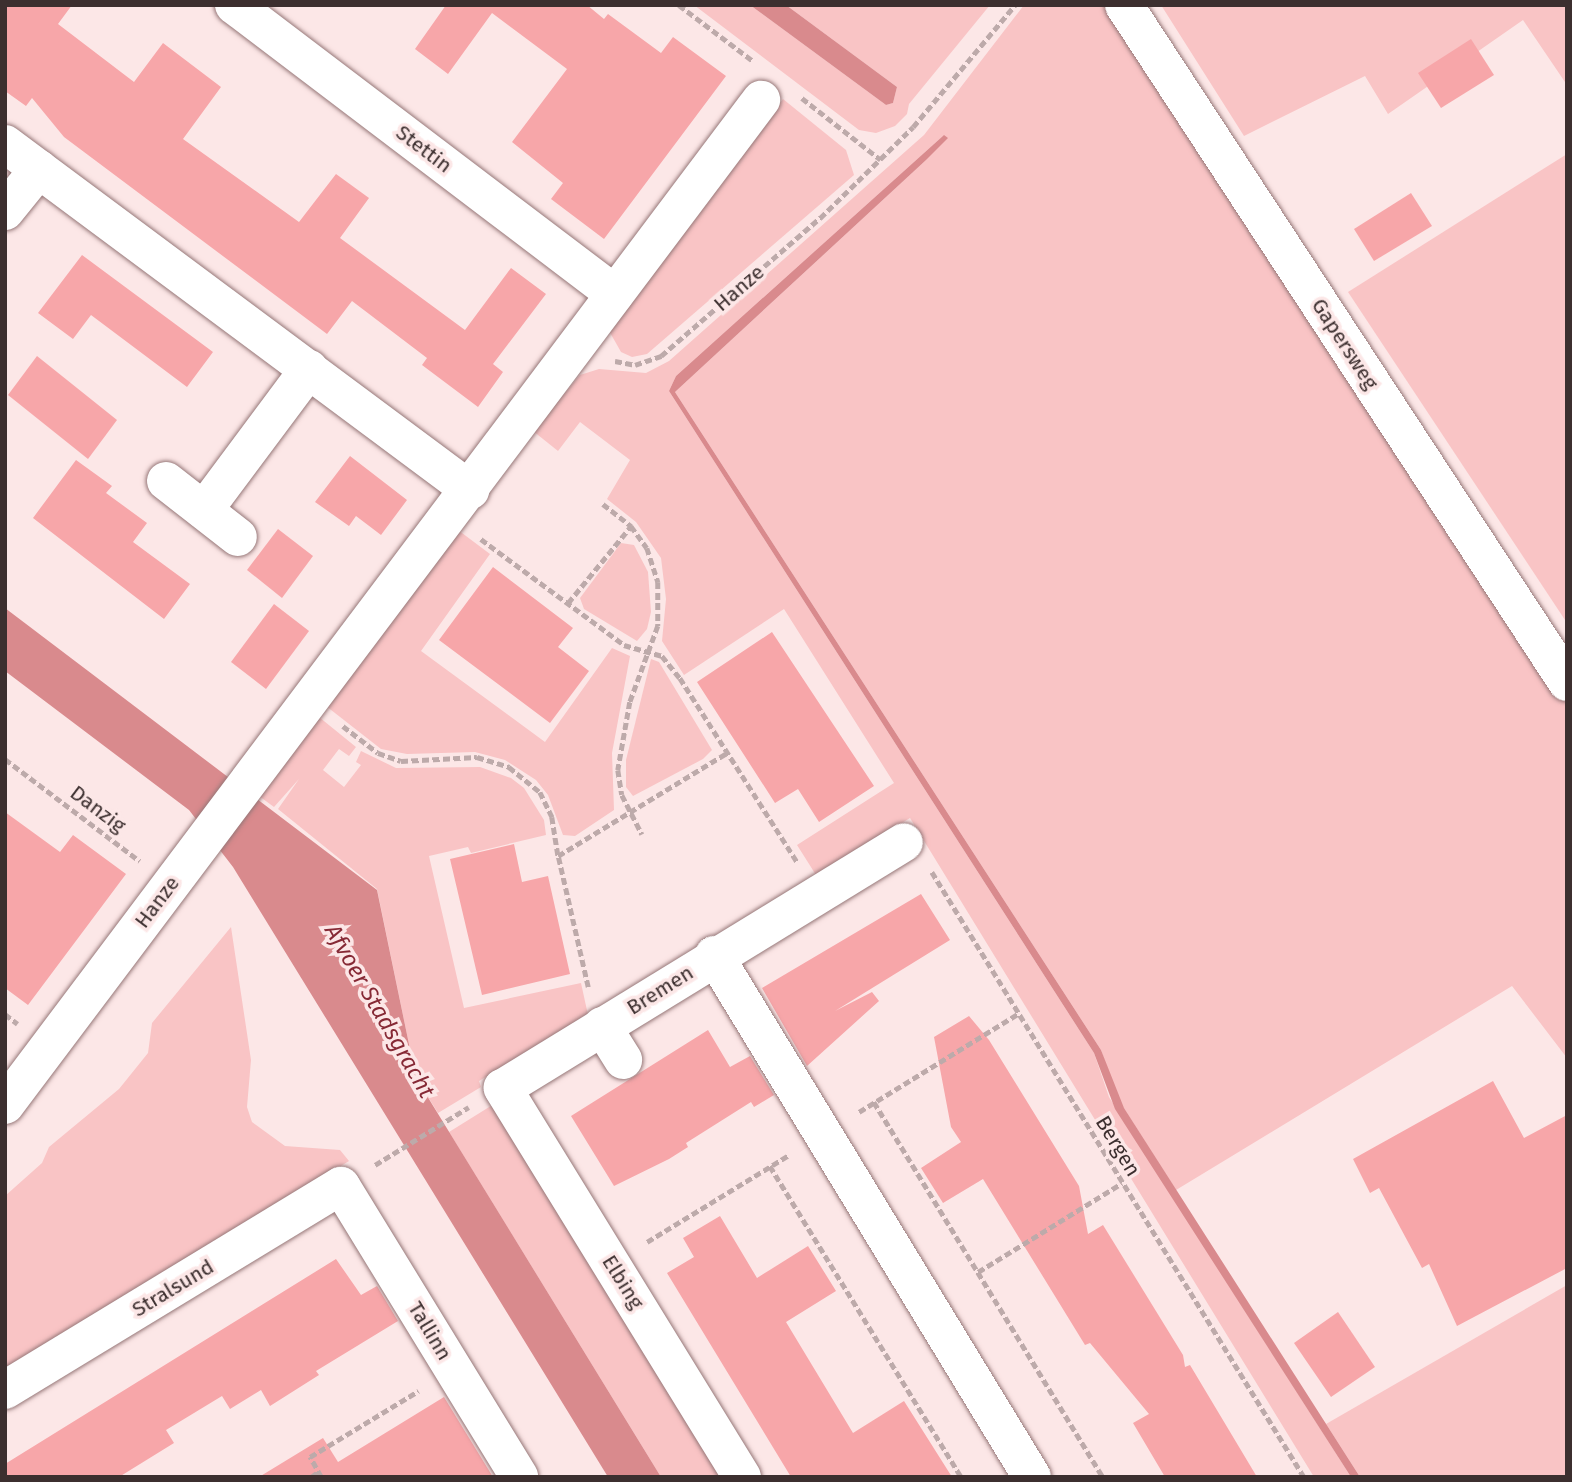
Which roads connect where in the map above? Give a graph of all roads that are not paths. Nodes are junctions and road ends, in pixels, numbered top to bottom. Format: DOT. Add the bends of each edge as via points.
graph roads {
  1 [pos="234,5"];
  2 [pos="1124,5"];
  3 [pos="761,100"];
  4 [pos="5,144"];
  5 [pos="39,169"];
  6 [pos="5,211"];
  7 [pos="615,294"];
  8 [pos="309,369"];
  9 [pos="166,481"];
  10 [pos="460,502"];
  11 [pos="204,510"];
  12 [pos="238,537"];
  13 [pos="1567,682"];
  14 [pos="904,842"];
  15 [pos="714,955"];
  16 [pos="597,1012"];
  17 [pos="624,1060"];
  18 [pos="490,1096"];
  19 [pos="5,1105"];
  20 [pos="355,1177"];
  21 [pos="5,1390"];
  22 [pos="519,1477"];
  23 [pos="742,1477"];
  24 [pos="1032,1477"];
  1 -- 7 [label="street, Stettin"];
  2 -- 13 [label="street, Gapersweg"];
  3 -- 7 [label="street, Hanze"];
  4 -- 5 [label="street"];
  5 -- 6 [label="street"];
  5 -- 8 [label="street"];
  7 -- 10 [label="street, Hanze"];
  8 -- 10 [label="street"];
  8 -- 11 [label="street"];
  9 -- 11 [label="street"];
  10 -- 19 [label="street, Hanze"];
  11 -- 12 [label="street"];
  14 -- 15 [label="street, Bremen"];
  15 -- 16 [label="street, Bremen"];
  15 -- 24 [label="street"];
  16 -- 17 [label="street"];
  16 -- 18 [label="street, Bremen"];
  18 -- 23 [label="street, Elbing"];
  20 -- 21 [label="street, Stralsund"];
  20 -- 22 [label="street, Tallinn"];
}
